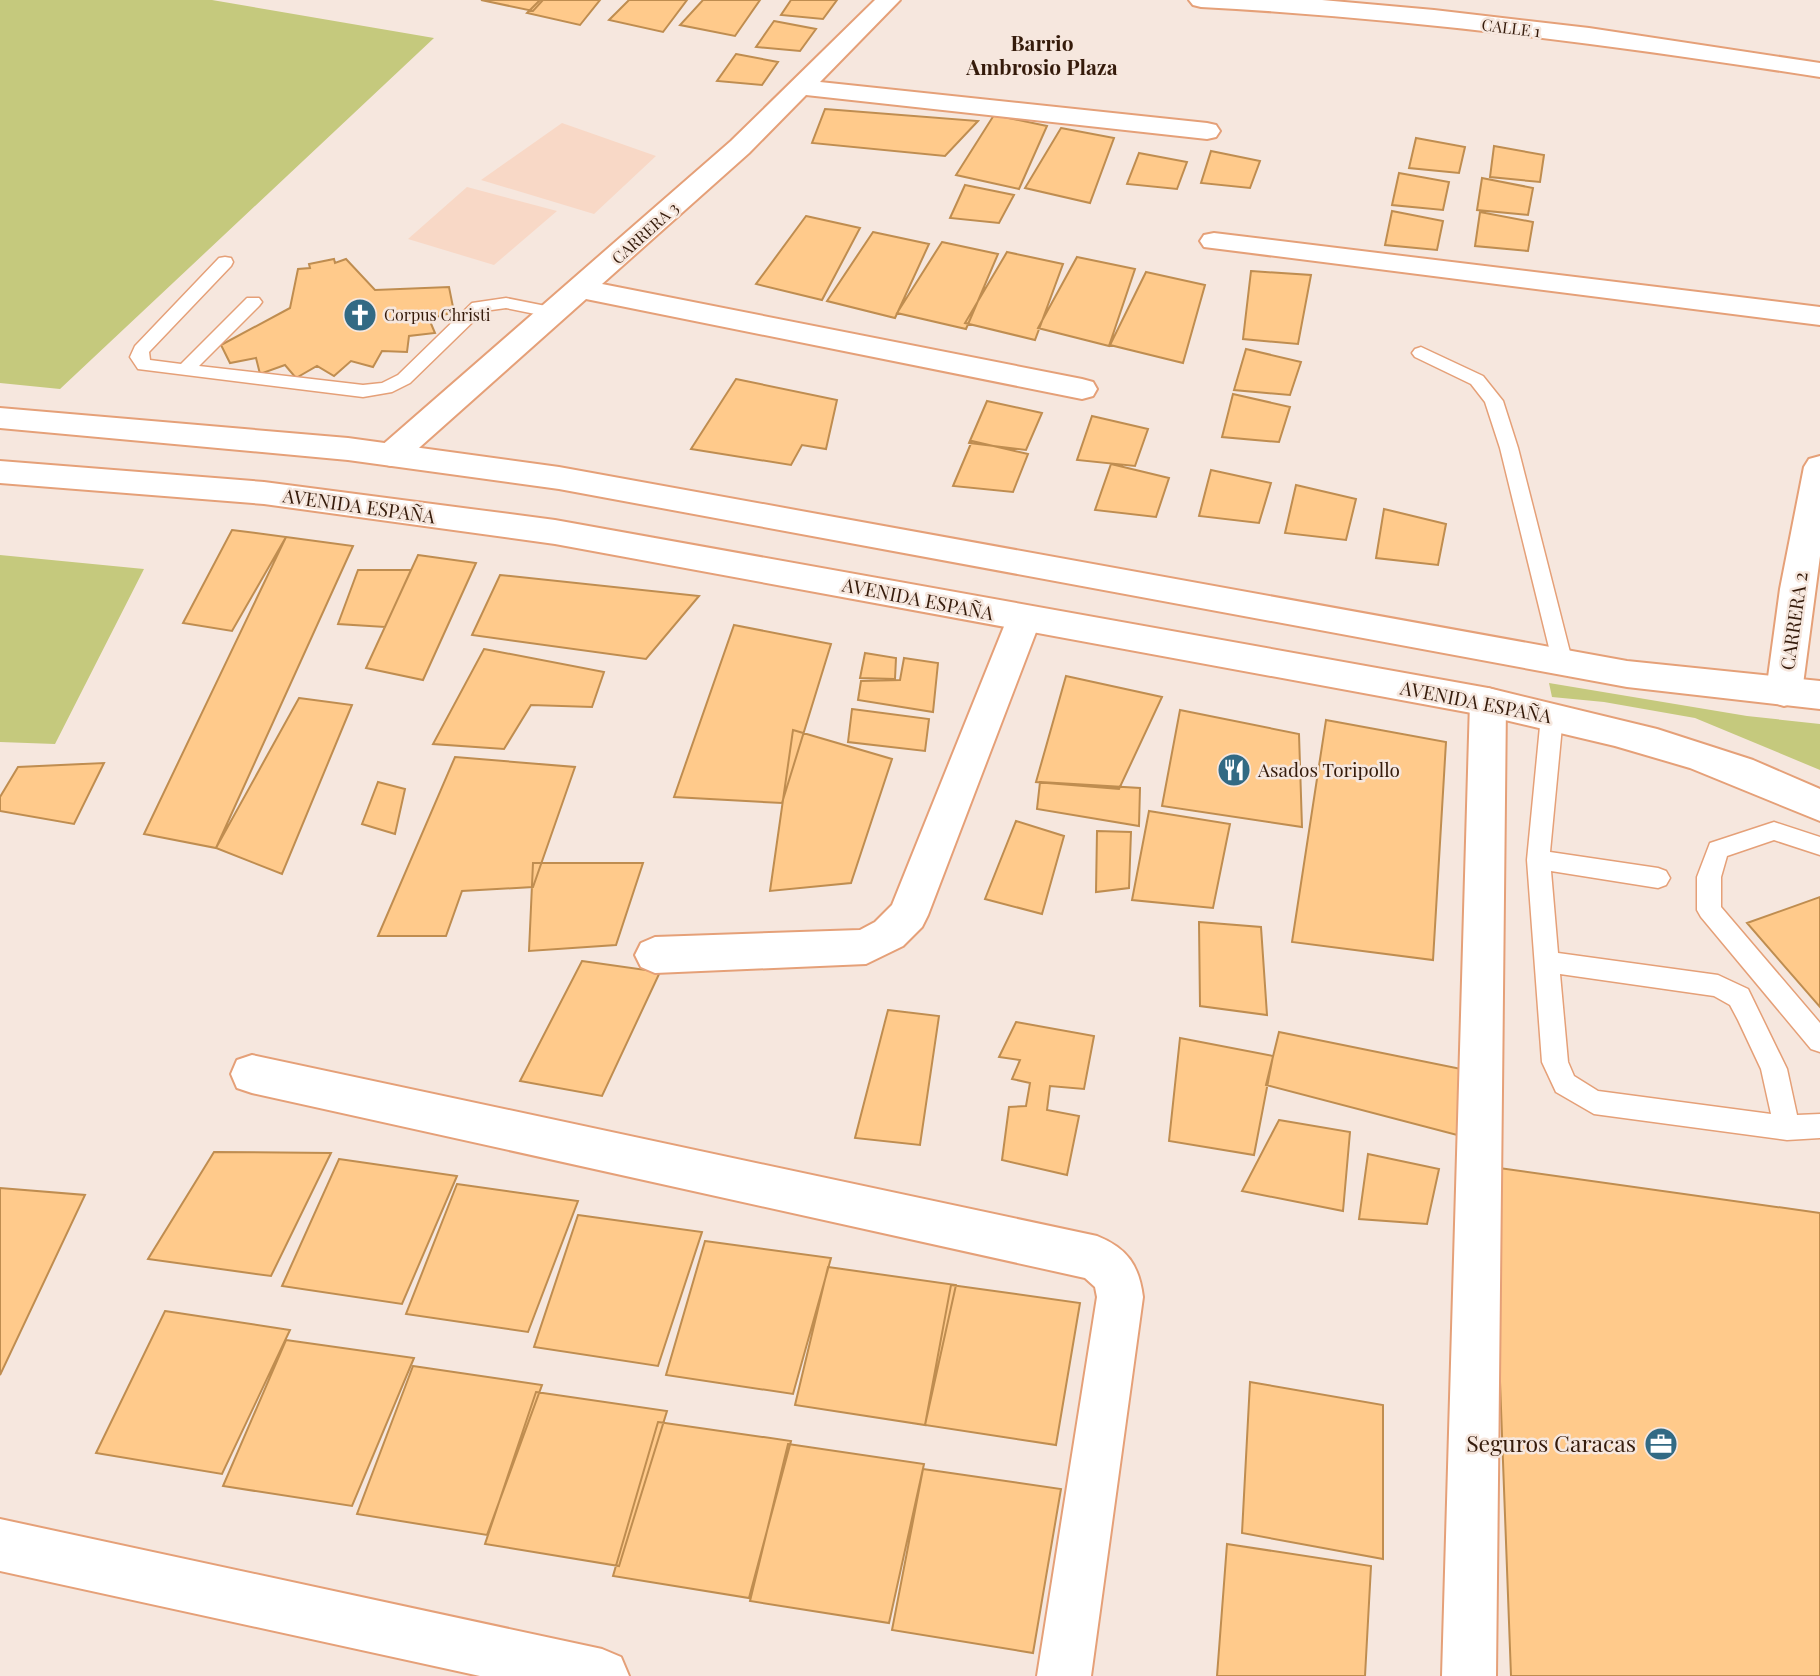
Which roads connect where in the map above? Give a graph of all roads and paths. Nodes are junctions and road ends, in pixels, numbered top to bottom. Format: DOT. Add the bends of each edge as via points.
graph roads {
  1 [pos="888,0"];
  2 [pos="1201,0"];
  3 [pos="1820,70"];
  4 [pos="800,88"];
  5 [pos="1207,131"];
  6 [pos="1214,241"];
  7 [pos="225,262"];
  8 [pos="582,289"];
  9 [pos="253,302"];
  10 [pos="555,313"];
  11 [pos="1820,316"];
  12 [pos="1420,353"];
  13 [pos="186,370"];
  14 [pos="1082,389"];
  15 [pos="0,418"];
  16 [pos="391,455"];
  17 [pos="1820,467"];
  18 [pos="0,472"];
  19 [pos="1024,618"];
  20 [pos="1562,660"];
  21 [pos="1784,692"];
  22 [pos="1820,695"];
  23 [pos="1488,702"];
  24 [pos="1552,716"];
  25 [pos="1820,806"];
  26 [pos="1820,846"];
  27 [pos="1538,860"];
  28 [pos="1658,878"];
  29 [pos="655,955"];
  30 [pos="1545,962"];
  31 [pos="1820,1041"];
  32 [pos="252,1074"];
  33 [pos="1820,1126"];
  34 [pos="1787,1128"];
  35 [pos="0,1545"];
  36 [pos="601,1676"];
  37 [pos="1064,1676"];
  38 [pos="1469,1676"];
  1 -- 4 [label="street, CARRERA 3"];
  2 -- 3 [label="street, CALLE 1" via="1412,16"];
  4 -- 5 [label="street"];
  4 -- 8 [label="street, CARRERA 3"];
  6 -- 11 [label="street"];
  7 -- 13 [label="lane" via="141,350 144,365"];
  8 -- 10 [label="street, CARRERA 3"];
  8 -- 14 [label="street"];
  9 -- 13 [label="lane"];
  10 -- 13 [label="lane" via="500,302 478,307 404,379 386,388 363,391"];
  10 -- 16 [label="street, CARRERA 3"];
  12 -- 20 [label="lane" via="1477,380 1494,401"];
  15 -- 16 [label="street"];
  16 -- 20 [label="street" via="559,478"];
  17 -- 21 [label="street, CARRERA 2"];
  18 -- 19 [label="street, AVENIDA ESPAÑA" via="264,493 555,532"];
  19 -- 23 [label="street, AVENIDA ESPAÑA"];
  19 -- 29 [label="street" via="908,915 889,934 866,947"];
  20 -- 21 [label="street" via="1627,674"];
  21 -- 22 [label="street"];
  23 -- 24 [label="street, AVENIDA ESPAÑA"];
  23 -- 38 [label="street"];
  24 -- 25 [label="street, AVENIDA ESPAÑA" via="1711,760"];
  24 -- 27 [label="lane"];
  26 -- 31 [label="lane" via="1774,831 1718,850 1709,877 1709,910"];
  27 -- 28 [label="lane"];
  27 -- 30 [label="lane"];
  30 -- 34 [label="lane" via="1718,986 1739,997 1774,1069"];
  30 -- 34 [label="lane" via="1555,1062 1565,1084 1594,1102"];
  32 -- 37 [label="street" via="1097,1258 1117,1276 1120,1297"];
  33 -- 34 [label="lane"];
  35 -- 36 [label="street"];
}
